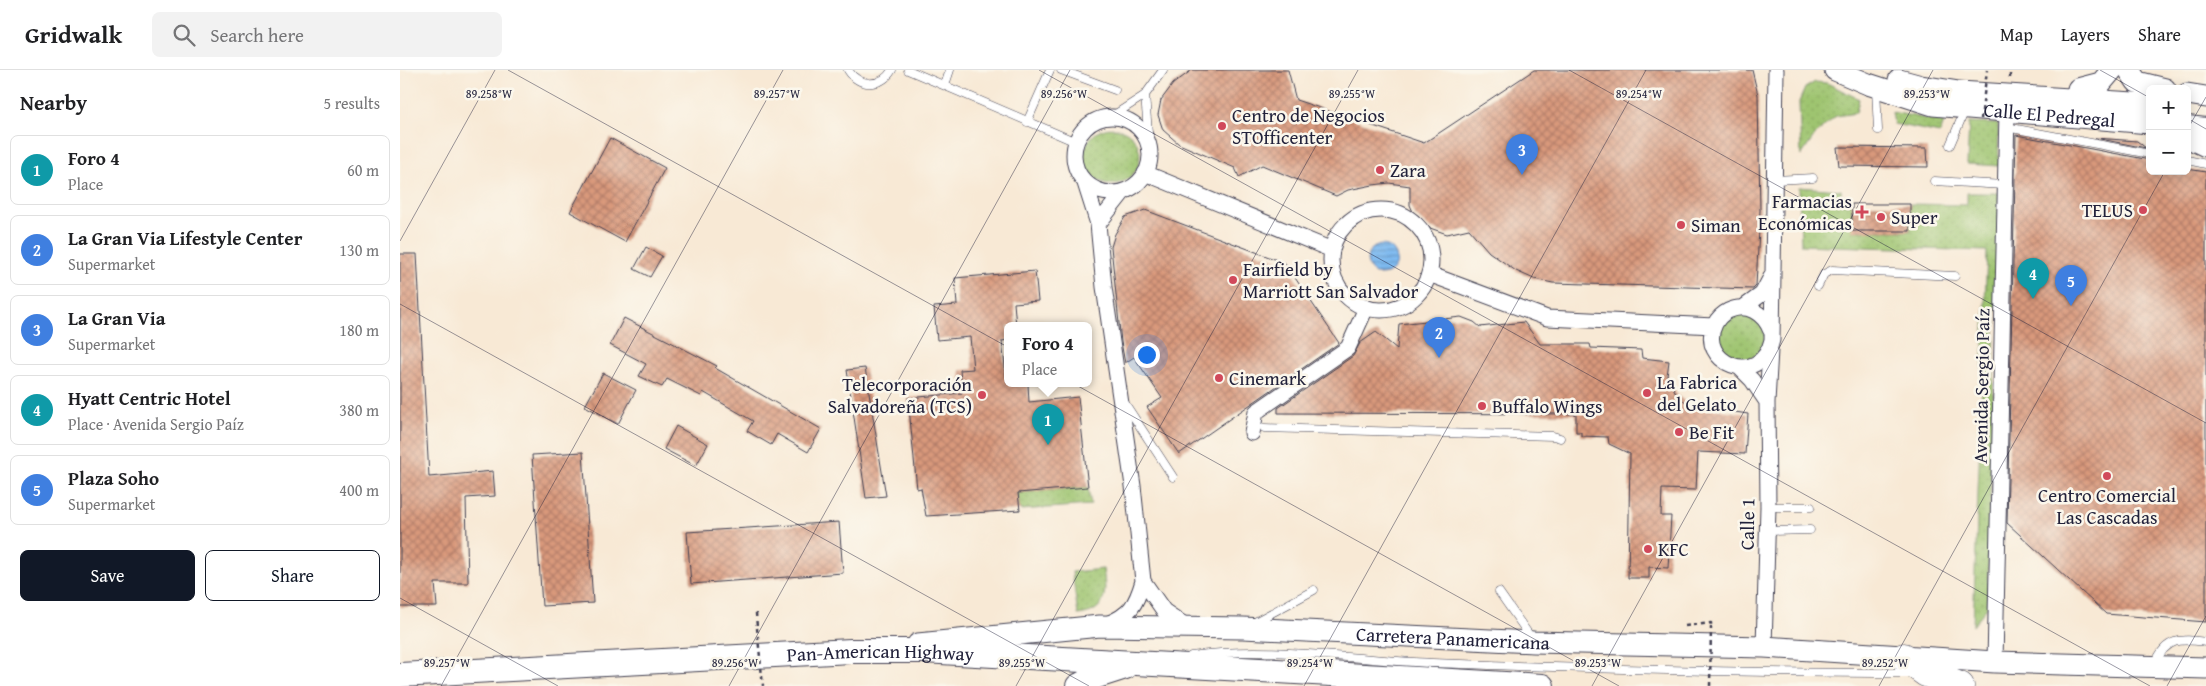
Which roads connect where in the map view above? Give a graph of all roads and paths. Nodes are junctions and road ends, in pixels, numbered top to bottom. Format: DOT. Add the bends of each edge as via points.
graph roads {
  1 [pos="848,70"];
  2 [pos="892,70"];
  3 [pos="908,70"];
  4 [pos="950,70"];
  5 [pos="1050,70"];
  6 [pos="1061,70"];
  7 [pos="1163,70"];
  8 [pos="1776,70"];
  9 [pos="1835,70"];
  10 [pos="1987,70"];
  11 [pos="2112,70"];
  12 [pos="2129,70"];
  13 [pos="921,72"];
  14 [pos="1874,78"];
  15 [pos="944,85"];
  16 [pos="2149,85"];
  17 [pos="2078,89"];
  18 [pos="1115,90"];
  19 [pos="2146,92"];
  20 [pos="1145,95"];
  21 [pos="2192,98"];
  22 [pos="2146,104"];
  23 [pos="1974,106"];
  24 [pos="2206,112"];
  25 [pos="1111,117"];
  26 [pos="2007,119"];
  27 [pos="1027,122"];
  28 [pos="2146,124"];
  29 [pos="2191,129"];
  30 [pos="1878,130"];
  31 [pos="2190,130"];
  32 [pos="2206,130"];
  33 [pos="2206,136"];
  34 [pos="2191,139"];
  35 [pos="1076,142"];
  36 [pos="1149,145"];
  37 [pos="1950,145"];
  38 [pos="2206,146"];
  39 [pos="2146,153"];
  40 [pos="2191,161"];
  41 [pos="2206,164"];
  42 [pos="1145,174"];
  43 [pos="1813,178"];
  44 [pos="1775,180"];
  45 [pos="1934,181"];
  46 [pos="1085,183"];
  47 [pos="2005,185"];
  48 [pos="1124,191"];
  49 [pos="1098,224"];
  50 [pos="1332,250"];
  51 [pos="1429,274"];
  52 [pos="1773,274"];
  53 [pos="1955,276"];
  54 [pos="1818,286"];
  55 [pos="1744,307"];
  56 [pos="1366,308"];
  57 [pos="1714,326"];
  58 [pos="1771,331"];
  59 [pos="1770,350"];
  60 [pos="1739,367"];
  61 [pos="1120,396"];
  62 [pos="1766,402"];
  63 [pos="1258,430"];
  64 [pos="1560,438"];
  65 [pos="1174,477"];
  66 [pos="1811,506"];
  67 [pos="1768,507"];
  68 [pos="1810,530"];
  69 [pos="1768,531"];
  70 [pos="1142,582"];
  71 [pos="1314,590"];
  72 [pos="1499,592"];
  73 [pos="756,613"];
  74 [pos="1100,626"];
  75 [pos="1684,626"];
  76 [pos="1191,628"];
  77 [pos="1243,628"];
  78 [pos="1534,642"];
  79 [pos="2206,642"];
  80 [pos="1764,647"];
  81 [pos="850,651"];
  82 [pos="1904,657"];
  83 [pos="1995,662"];
  84 [pos="1150,664"];
  85 [pos="2154,666"];
  86 [pos="2206,668"];
  87 [pos="1926,673"];
  88 [pos="404,674"];
  89 [pos="763,686"];
  90 [pos="1078,686"];
  91 [pos="1542,686"];
  92 [pos="1710,686"];
  93 [pos="1960,686"];
  1 -- 2 [label="lane" via="858,80 871,84 884,80"];
  3 -- 13 [label="lane"];
  4 -- 15 [label="lane"];
  5 -- 27 [label="lane"];
  6 -- 18 [label="lane"];
  7 -- 20 [label="lane"];
  8 -- 44 [label="street, Calle 1"];
  9 -- 14 [label="street, Calle El Pedregal"];
  10 -- 23 [label="path, bridge"];
  11 -- 17 [label="street" via="2101,83"];
  12 -- 16 [label="street" via="2137,82"];
  13 -- 15 [label="lane"];
  14 -- 23 [label="street, Calle El Pedregal" via="1921,86"];
  14 -- 30 [label="lane"];
  15 -- 27 [label="lane"];
  17 -- 19 [label="street"];
  17 -- 23 [label="street" via="2009,86"];
  20 -- 25 [label="lane"];
  20 -- 36 [label="lane"];
  21 -- 24 [label="street"];
  22 -- 23 [label="street, Calle El Pedregal" via="2048,98"];
  23 -- 26 [label="street, Calle El Pedregal"];
  23 -- 37 [label="lane"];
  25 -- 35 [label="street" via="1090,123"];
  25 -- 36 [label="street" via="1125,119 1135,125"];
  26 -- 28 [label="street, Calle El Pedregal"];
  26 -- 39 [label="lane"];
  26 -- 47 [label="street, Avenida Sergio Paíz"];
  27 -- 35 [label="lane"];
  29 -- 32 [label="main road"];
  31 -- 33 [label="street"];
  34 -- 38 [label="street"];
  35 -- 46 [label="street" via="1074,164"];
  36 -- 42 [label="street" via="1150,160"];
  40 -- 41 [label="lane"];
  42 -- 48 [label="street"];
  42 -- 50 [label="street"];
  43 -- 44 [label="lane"];
  44 -- 52 [label="street, Calle 1"];
  45 -- 47 [label="lane"];
  46 -- 48 [label="street" via="1102,192"];
  46 -- 49 [label="street"];
  47 -- 83 [label="street, Avenida Sergio Paíz"];
  48 -- 49 [label="street"];
  49 -- 61 [label="street"];
  50 -- 51 [label="street" via="1338,234 1352,219 1375,211 1392,212 1408,218 1425,237 1430,253"];
  50 -- 56 [label="street" via="1332,270 1337,284 1352,301"];
  51 -- 56 [label="street" via="1421,290 1404,305 1389,310"];
  51 -- 57 [label="street" via="1548,318"];
  52 -- 55 [label="street, Calle 1" via="1762,294"];
  52 -- 58 [label="street, Calle 1"];
  53 -- 54 [label="lane" via="1832,270 1824,274"];
  55 -- 57 [label="street, Calle 1" via="1722,314"];
  55 -- 58 [label="street" via="1764,317"];
  56 -- 63 [label="street" via="1348,348 1256,412"];
  57 -- 60 [label="street" via="1712,343 1716,352 1729,365"];
  58 -- 59 [label="street, Calle 1"];
  59 -- 60 [label="street" via="1757,364"];
  59 -- 62 [label="street, Calle 1"];
  60 -- 62 [label="street"];
  61 -- 65 [label="lane"];
  61 -- 70 [label="street"];
  62 -- 67 [label="street, Calle 1"];
  63 -- 64 [label="lane"];
  66 -- 67 [label="lane"];
  67 -- 69 [label="street, Calle 1"];
  68 -- 69 [label="lane"];
  69 -- 80 [label="street, Calle 1"];
  70 -- 74 [label="street" via="1139,595 1126,615"];
  70 -- 76 [label="street" via="1164,611"];
  71 -- 77 [label="lane"];
  72 -- 78 [label="lane"];
  73 -- 89 [label="path, bridge"];
  74 -- 76 [label="street, Carretera Panamericana"];
  74 -- 81 [label="street, Carretera Panamericana"];
  75 -- 92 [label="path, bridge" via="1711,623"];
  76 -- 77 [label="street, Carretera Panamericana"];
  77 -- 78 [label="street, Carretera Panamericana"];
  78 -- 80 [label="street, Carretera Panamericana"];
  79 -- 85 [label="lane" via="2180,639 2160,651"];
  80 -- 82 [label="street, Carretera Panamericana"];
  81 -- 84 [label="main road, Pan-American Highway" via="942,652"];
  81 -- 88 [label="main road, Pan-American Highway"];
  82 -- 83 [label="street, Carretera Panamericana"];
  82 -- 87 [label="highway"];
  83 -- 85 [label="street, Carretera Panamericana"];
  84 -- 87 [label="lane" via="1227,653 1576,668"];
  84 -- 90 [label="main road" via="1102,674"];
  84 -- 91 [label="main road, Pan-American Highway"];
  85 -- 86 [label="street, Carretera Panamericana"];
  87 -- 93 [label="highway"];
}
